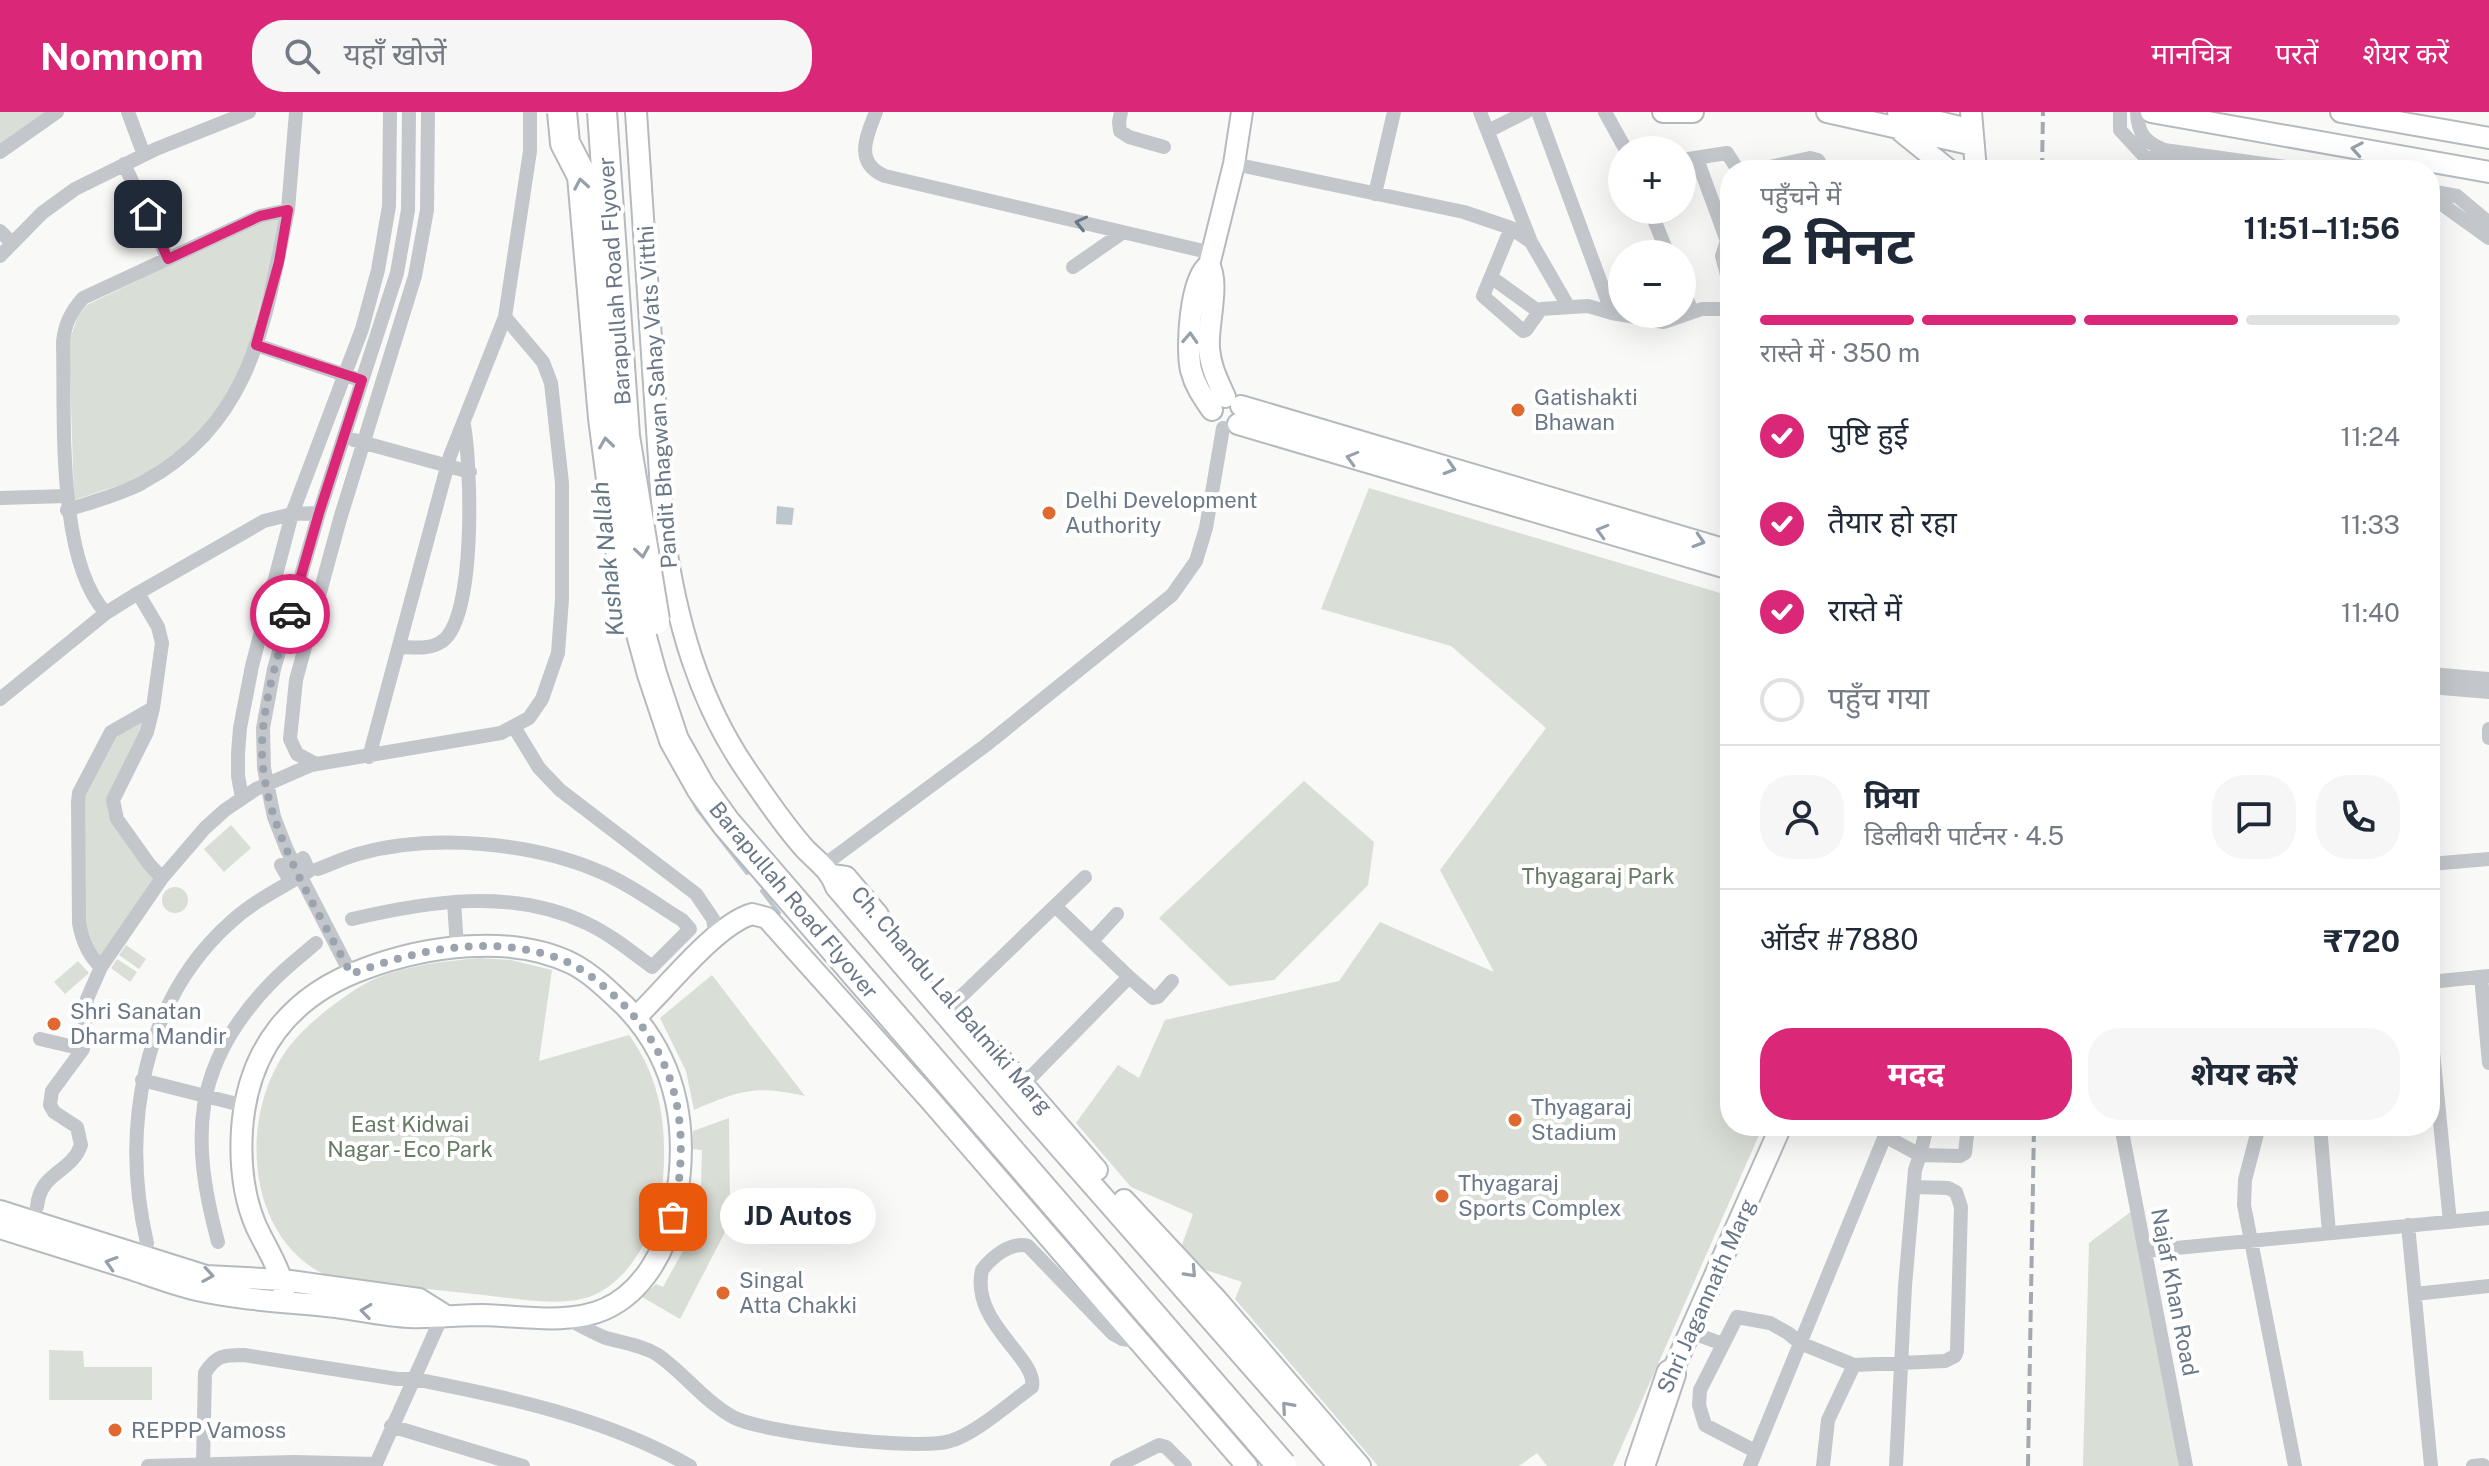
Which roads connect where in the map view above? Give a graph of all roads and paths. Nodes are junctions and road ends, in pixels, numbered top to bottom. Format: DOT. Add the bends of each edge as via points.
graph roads {
  1 [pos="57,112"];
  2 [pos="128,112"];
  3 [pos="249,112"];
  4 [pos="296,112"];
  5 [pos="390,112"];
  6 [pos="409,112"];
  7 [pos="428,112"];
  8 [pos="530,112"];
  9 [pos="562,112"];
  10 [pos="591,112"];
  11 [pos="602,112"];
  12 [pos="636,112"];
  13 [pos="876,112"];
  14 [pos="1121,112"];
  15 [pos="1242,112"];
  16 [pos="1394,112"];
  17 [pos="1480,112"];
  18 [pos="1526,112"];
  19 [pos="1538,112"];
  20 [pos="1605,112"];
  21 [pos="1663,112"];
  22 [pos="1693,112"];
  23 [pos="1827,112"];
  24 [pos="2120,112"];
  25 [pos="2137,112"];
  26 [pos="2151,112"];
  27 [pos="2341,112"];
  28 [pos="1897,119"];
  29 [pos="1951,126"];
  30 [pos="1972,129"];
  31 [pos="1488,131"];
  32 [pos="1618,136"];
  33 [pos="2489,138"];
  34 [pos="1164,147"];
  35 [pos="0,152"];
  36 [pos="144,155"];
  37 [pos="1696,159"];
  38 [pos="1732,160"];
  39 [pos="1940,160"];
  40 [pos="1951,160"];
  41 [pos="1975,160"];
  42 [pos="2160,160"];
  43 [pos="2236,160"];
  44 [pos="2421,160"];
  45 [pos="2440,163"];
  46 [pos="124,164"];
  47 [pos="1234,164"];
  48 [pos="2489,172"];
  49 [pos="1696,173"];
  50 [pos="607,179"];
  51 [pos="2440,193"];
  52 [pos="1375,194"];
  53 [pos="2440,205"];
  54 [pos="288,210"];
  55 [pos="2489,223"];
  56 [pos="1720,226"];
  57 [pos="1511,228"];
  58 [pos="0,231"];
  59 [pos="1122,233"];
  60 [pos="2489,238"];
  61 [pos="1531,242"];
  62 [pos="12,243"];
  63 [pos="0,256"];
  64 [pos="168,259"];
  65 [pos="1210,259"];
  66 [pos="1073,267"];
  67 [pos="1491,277"];
  68 [pos="1608,302"];
  69 [pos="1568,306"];
  70 [pos="1540,310"];
  71 [pos="1720,310"];
  72 [pos="1696,311"];
  73 [pos="1608,312"];
  74 [pos="505,317"];
  75 [pos="256,345"];
  76 [pos="345,375"];
  77 [pos="362,380"];
  78 [pos="1228,413"];
  79 [pos="464,424"];
  80 [pos="343,440"];
  81 [pos="363,442"];
  82 [pos="448,466"];
  83 [pos="470,472"];
  84 [pos="0,498"];
  85 [pos="67,503"];
  86 [pos="319,513"];
  87 [pos="292,514"];
  88 [pos="1634,531"];
  89 [pos="1720,549"];
  90 [pos="1720,565"];
  91 [pos="138,593"];
  92 [pos="106,613"];
  93 [pos="399,647"];
  94 [pos="51,648"];
  95 [pos="2440,675"];
  96 [pos="27,678"];
  97 [pos="2489,679"];
  98 [pos="2440,688"];
  99 [pos="2489,692"];
  100 [pos="0,699"];
  101 [pos="153,708"];
  102 [pos="514,727"];
  103 [pos="2489,729"];
  104 [pos="2489,738"];
  105 [pos="369,757"];
  106 [pos="316,764"];
  107 [pos="267,784"];
  108 [pos="242,798"];
  109 [pos="303,858"];
  110 [pos="2489,859"];
  111 [pos="2440,863"];
  112 [pos="281,865"];
  113 [pos="318,869"];
  114 [pos="828,870"];
  115 [pos="1085,877"];
  116 [pos="162,878"];
  117 [pos="295,879"];
  118 [pos="454,902"];
  119 [pos="1055,906"];
  120 [pos="1117,914"];
  121 [pos="352,919"];
  122 [pos="716,936"];
  123 [pos="1092,941"];
  124 [pos="316,943"];
  125 [pos="457,947"];
  126 [pos="101,967"];
  127 [pos="351,974"];
  128 [pos="2485,976"];
  129 [pos="1129,977"];
  130 [pos="1172,981"];
  131 [pos="2440,981"];
  132 [pos="948,1009"];
  133 [pos="636,1017"];
  134 [pos="40,1039"];
  135 [pos="83,1049"];
  136 [pos="2489,1063"];
  137 [pos="142,1080"];
  138 [pos="1024,1084"];
  139 [pos="205,1096"];
  140 [pos="245,1106"];
  141 [pos="1777,1136"];
  142 [pos="1883,1136"];
  143 [pos="1895,1136"];
  144 [pos="1925,1136"];
  145 [pos="1967,1136"];
  146 [pos="2123,1136"];
  147 [pos="2257,1136"];
  148 [pos="2321,1136"];
  149 [pos="2439,1136"];
  150 [pos="1920,1155"];
  151 [pos="1914,1187"];
  152 [pos="37,1207"];
  153 [pos="0,1211"];
  154 [pos="2489,1218"];
  155 [pos="2450,1222"];
  156 [pos="2408,1225"];
  157 [pos="0,1228"];
  158 [pos="2329,1233"];
  159 [pos="2253,1240"];
  160 [pos="218,1242"];
  161 [pos="147,1243"];
  162 [pos="2145,1251"];
  163 [pos="283,1280"];
  164 [pos="2489,1286"];
  165 [pos="2415,1294"];
  166 [pos="285,1301"];
  167 [pos="1210,1306"];
  168 [pos="443,1314"];
  169 [pos="565,1318"];
  170 [pos="1690,1332"];
  171 [pos="1137,1341"];
  172 [pos="1800,1343"];
  173 [pos="1723,1344"];
  174 [pos="1901,1362"];
  175 [pos="1854,1365"];
  176 [pos="1671,1374"];
  177 [pos="414,1379"];
  178 [pos="391,1426"];
  179 [pos="1753,1459"];
  180 [pos="1643,1463"];
  181 [pos="203,1464"];
  182 [pos="376,1465"];
  183 [pos="148,1466"];
  184 [pos="523,1466"];
  185 [pos="690,1466"];
  186 [pos="1117,1466"];
  187 [pos="1185,1466"];
  188 [pos="1247,1466"];
  189 [pos="1282,1466"];
  190 [pos="1302,1466"];
  191 [pos="1339,1466"];
  192 [pos="1360,1466"];
  193 [pos="1823,1466"];
  194 [pos="1896,1466"];
  195 [pos="2186,1466"];
  196 [pos="2295,1466"];
  197 [pos="2431,1466"];
  1 -- 35 [label="street"];
  2 -- 36 [label="street"];
  3 -- 36 [label="street"];
  4 -- 54 [label="street"];
  5 -- 76 [label="street" via="389,206 378,270"];
  6 -- 77 [label="street" via="408,210 397,273"];
  7 -- 81 [label="street" via="427,210 415,276"];
  8 -- 74 [label="street" via="530,151"];
  189 -- 9 [label="highway, Barapullah Road Flyover, one-way, bridge" via="726,823 674,740 622,564 582,176 565,143"];
  10 -- 50 [label="highway, bridge"];
  11 -- 50 [label="highway, Barapullah Road Flyover, bridge"];
  12 -- 114 [label="street, Pandit Bhagwan Sahay Vats Vitthi" via="658,469 682,628 705,694 746,769 805,849"];
  59 -- 13 [label="street, one-way" via="874,172 866,162 866,144"];
  14 -- 34 [label="street" via="1120,131"];
  15 -- 47 [label="street"];
  16 -- 52 [label="street"];
  17 -- 31 [label="street"];
  18 -- 31 [label="street"];
  19 -- 68 [label="street"];
  20 -- 32 [label="street"];
  21 -- 22 [label="street"];
  23 -- 28 [label="street"];
  24 -- 42 [label="street" via="2120,130 2145,157"];
  25 -- 43 [label="street" via="2145,141 2164,150"];
  44 -- 26 [label="street, one-way"];
  27 -- 33 [label="street"];
  28 -- 29 [label="street"];
  28 -- 39 [label="street"];
  29 -- 30 [label="street"];
  29 -- 40 [label="street"];
  30 -- 41 [label="street"];
  31 -- 61 [label="street"];
  36 -- 46 [label="street"];
  37 -- 38 [label="street" via="1727,153"];
  48 -- 45 [label="street, one-way"];
  46 -- 62 [label="street" via="60,199"];
  46 -- 64 [label="street"];
  47 -- 52 [label="street"];
  47 -- 65 [label="street"];
  49 -- 56 [label="street"];
  50 -- 190 [label="highway, Barapullah Road Flyover, one-way, bridge" via="634,502 662,651 688,734 711,774 781,864"];
  51 -- 55 [label="street" via="2457,196"];
  52 -- 57 [label="street" via="1464,212"];
  53 -- 60 [label="street"];
  54 -- 64 [label="street" via="260,216"];
  54 -- 75 [label="street"];
  57 -- 61 [label="street"];
  57 -- 67 [label="street"];
  58 -- 62 [label="street"];
  59 -- 65 [label="street"];
  59 -- 66 [label="street"];
  61 -- 69 [label="street"];
  62 -- 63 [label="street"];
  64 -- 85 [label="street" via="83,298 65,325"];
  65 -- 78 [label="street" via="1209,352"];
  67 -- 70 [label="street"];
  67 -- 70 [label="street" via="1483,296 1523,331"];
  69 -- 70 [label="street"];
  69 -- 73 [label="street"];
  71 -- 72 [label="street"];
  74 -- 79 [label="street"];
  74 -- 102 [label="street" via="543,362 551,383 562,483 558,653 542,699 529,718"];
  75 -- 76 [label="street"];
  75 -- 85 [label="street" via="225,412 198,443 140,484"];
  76 -- 77 [label="street"];
  76 -- 87 [label="street"];
  77 -- 80 [label="street"];
  78 -- 88 [label="street"];
  78 -- 114 [label="street" via="1196,561 1172,595"];
  79 -- 82 [label="street"];
  79 -- 83 [label="street"];
  80 -- 81 [label="street"];
  80 -- 86 [label="street"];
  81 -- 82 [label="street"];
  81 -- 106 [label="street" via="292,705 290,739 297,754"];
  82 -- 83 [label="street"];
  82 -- 93 [label="street"];
  83 -- 93 [label="street" via="468,552 450,634 426,647"];
  84 -- 85 [label="street"];
  85 -- 92 [label="street" via="91,597"];
  86 -- 87 [label="street"];
  86 -- 107 [label="street" via="274,669 263,728"];
  87 -- 91 [label="street" via="264,521"];
  87 -- 108 [label="street" via="240,728"];
  88 -- 89 [label="street, one-way"];
  88 -- 90 [label="street"];
  91 -- 92 [label="street"];
  91 -- 101 [label="street" via="162,643"];
  92 -- 96 [label="street"];
  93 -- 105 [label="street"];
  94 -- 96 [label="street" via="22,671"];
  95 -- 97 [label="street"];
  96 -- 100 [label="street"];
  98 -- 99 [label="street"];
  101 -- 116 [label="street" via="147,732 113,800 117,819"];
  101 -- 126 [label="street" via="111,732 79,793 79,923 89,952"];
  102 -- 105 [label="street"];
  102 -- 122 [label="street" via="560,790 696,894 713,919"];
  103 -- 104 [label="street"];
  105 -- 106 [label="street"];
  106 -- 107 [label="street"];
  107 -- 108 [label="street"];
  107 -- 117 [label="street"];
  108 -- 116 [label="street" via="205,828"];
  109 -- 117 [label="street" via="309,871"];
  110 -- 111 [label="street"];
  112 -- 117 [label="street"];
  113 -- 118 [label="street" via="394,847 455,842 501,846 555,856 604,873 690,929 652,967 587,923 543,908 496,900"];
  114 -- 132 [label="street, Ch. Chandu Lal Balmiki Marg" via="846,877"];
  115 -- 119 [label="street"];
  116 -- 126 [label="street"];
  117 -- 127 [label="street"];
  117 -- 137 [label="street" via="234,919 203,953 157,1029"];
  118 -- 121 [label="street"];
  118 -- 125 [label="street"];
  119 -- 123 [label="street"];
  119 -- 132 [label="street"];
  120 -- 123 [label="street"];
  122 -- 133 [label="street"];
  122 -- 171 [label="street" via="743,916 767,918"];
  123 -- 129 [label="street"];
  124 -- 139 [label="street" via="236,1023"];
  125 -- 127 [label="street" via="409,954"];
  125 -- 133 [label="street" via="523,950 572,964"];
  126 -- 135 [label="street" via="87,999"];
  127 -- 140 [label="street" via="311,997 276,1031 252,1072"];
  128 -- 131 [label="street"];
  128 -- 136 [label="street"];
  129 -- 130 [label="street" via="1153,998"];
  129 -- 138 [label="street"];
  132 -- 138 [label="street, Ch. Chandu Lal Balmiki Marg"];
  132 -- 167 [label="street, Ch. Chandu Lal Balmiki Marg"];
  133 -- 169 [label="street" via="659,1052 676,1094 682,1160 672,1221 659,1254 638,1285 610,1307"];
  134 -- 135 [label="street"];
  135 -- 152 [label="street" via="49,1098 54,1112 77,1127 81,1145 73,1161 44,1182"];
  137 -- 139 [label="street"];
  137 -- 161 [label="street" via="135,1166"];
  138 -- 167 [label="street, Ch. Chandu Lal Balmiki Marg, one-way"];
  139 -- 140 [label="street"];
  139 -- 160 [label="street" via="200,1161"];
  140 -- 163 [label="street" via="246,1195"];
  141 -- 170 [label="street, Shri Jagannath Marg"];
  142 -- 172 [label="street"];
  143 -- 150 [label="street"];
  144 -- 150 [label="street"];
  145 -- 150 [label="street" via="1960,1156"];
  146 -- 162 [label="street, Najaf Khan Road"];
  147 -- 159 [label="street" via="2244,1190"];
  148 -- 158 [label="street"];
  149 -- 155 [label="street"];
  150 -- 151 [label="street"];
  151 -- 174 [label="street"];
  151 -- 174 [label="street" via="1948,1188 1956,1192 1961,1207 1957,1351 1945,1361"];
  153 -- 163 [label="street, one-way" via="206,1276"];
  154 -- 155 [label="street"];
  155 -- 156 [label="street"];
  156 -- 158 [label="street"];
  156 -- 165 [label="street"];
  166 -- 157 [label="street, one-way" via="196,1290"];
  158 -- 159 [label="street"];
  159 -- 162 [label="street"];
  159 -- 196 [label="street"];
  162 -- 195 [label="street, Najaf Khan Road"];
  163 -- 166 [label="street"];
  163 -- 168 [label="street" via="419,1299"];
  164 -- 165 [label="street"];
  165 -- 197 [label="street"];
  168 -- 166 [label="street, one-way" via="411,1317"];
  191 -- 167 [label="street, Ch. Chandu Lal Balmiki Marg, one-way"];
  167 -- 192 [label="street, Ch. Chandu Lal Balmiki Marg"];
  168 -- 169 [label="street"];
  168 -- 177 [label="street"];
  169 -- 171 [label="street" via="658,1355 712,1405 747,1424 914,1445 963,1436 1032,1387 1032,1374 987,1316 982,1298 982,1270 1012,1245 1028,1246 1113,1334"];
  170 -- 173 [label="street"];
  170 -- 176 [label="street, Shri Jagannath Marg"];
  171 -- 188 [label="street"];
  172 -- 173 [label="street" via="1770,1323 1737,1317"];
  172 -- 175 [label="street"];
  172 -- 179 [label="street"];
  173 -- 179 [label="street" via="1700,1390 1702,1415 1705,1425"];
  174 -- 175 [label="street"];
  174 -- 194 [label="street"];
  175 -- 193 [label="street" via="1828,1420"];
  176 -- 180 [label="highway"];
  177 -- 178 [label="street"];
  177 -- 181 [label="street" via="225,1355 205,1373"];
  177 -- 185 [label="street" via="620,1431"];
  178 -- 182 [label="street"];
  178 -- 184 [label="street"];
  181 -- 182 [label="street"];
  181 -- 183 [label="street"];
  186 -- 187 [label="street" via="1159,1445"];
}
